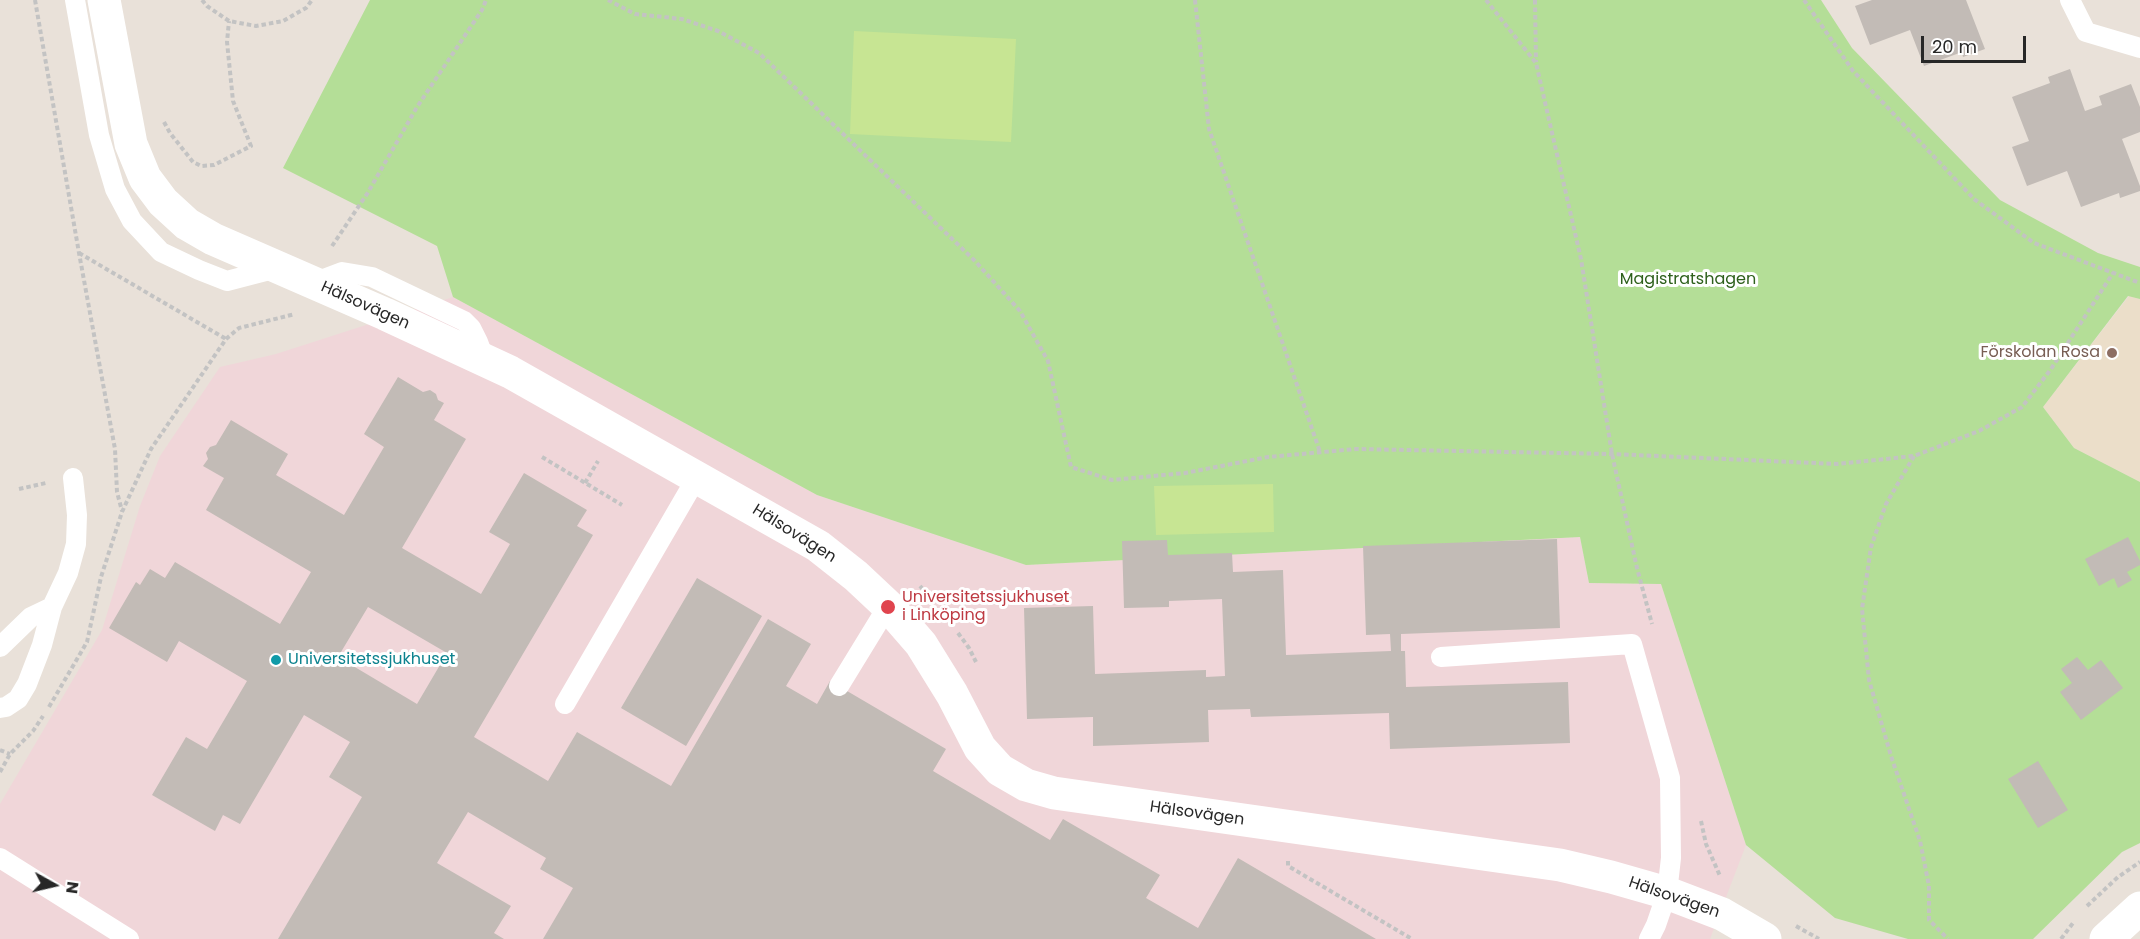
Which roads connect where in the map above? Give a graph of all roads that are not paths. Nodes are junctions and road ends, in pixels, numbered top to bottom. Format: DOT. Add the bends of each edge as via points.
graph roads {
  1 [pos="75,0"];
  2 [pos="104,0"];
  3 [pos="2070,0"];
  4 [pos="2140,48"];
  5 [pos="279,268"];
  6 [pos="697,477"];
  7 [pos="73,478"];
  8 [pos="888,606"];
  9 [pos="52,607"];
  10 [pos="0,647"];
  11 [pos="1441,657"];
  12 [pos="839,686"];
  13 [pos="565,704"];
  14 [pos="0,708"];
  15 [pos="0,858"];
  16 [pos="1667,893"];
  17 [pos="2140,908"];
  18 [pos="1778,930"];
  19 [pos="2108,938"];
  20 [pos="129,939"];
  21 [pos="1649,939"];
  1 -- 5 [label="lane" via="99,135 115,189 132,221 161,252 227,281"];
  2 -- 5 [label="street, Hälsovägen" via="131,144 145,178 186,224"];
  3 -- 4 [label="lane" via="2086,32"];
  5 -- 6 [label="street, Hälsovägen" via="510,372"];
  6 -- 8 [label="street, Hälsovägen" via="818,546"];
  6 -- 13 [label="lane"];
  7 -- 9 [label="lane" via="76,544"];
  8 -- 12 [label="lane"];
  8 -- 16 [label="street, Hälsovägen" via="921,644 980,748 1000,770 1026,785 1054,793 1560,865"];
  9 -- 10 [label="lane" via="31,616"];
  9 -- 14 [label="lane" via="27,684 18,699"];
  11 -- 16 [label="lane" via="1632,644 1670,778 1671,858"];
  15 -- 20 [label="lane"];
  16 -- 18 [label="street, Hälsovägen"];
  16 -- 21 [label="lane"];
  17 -- 19 [label="street"];
}
